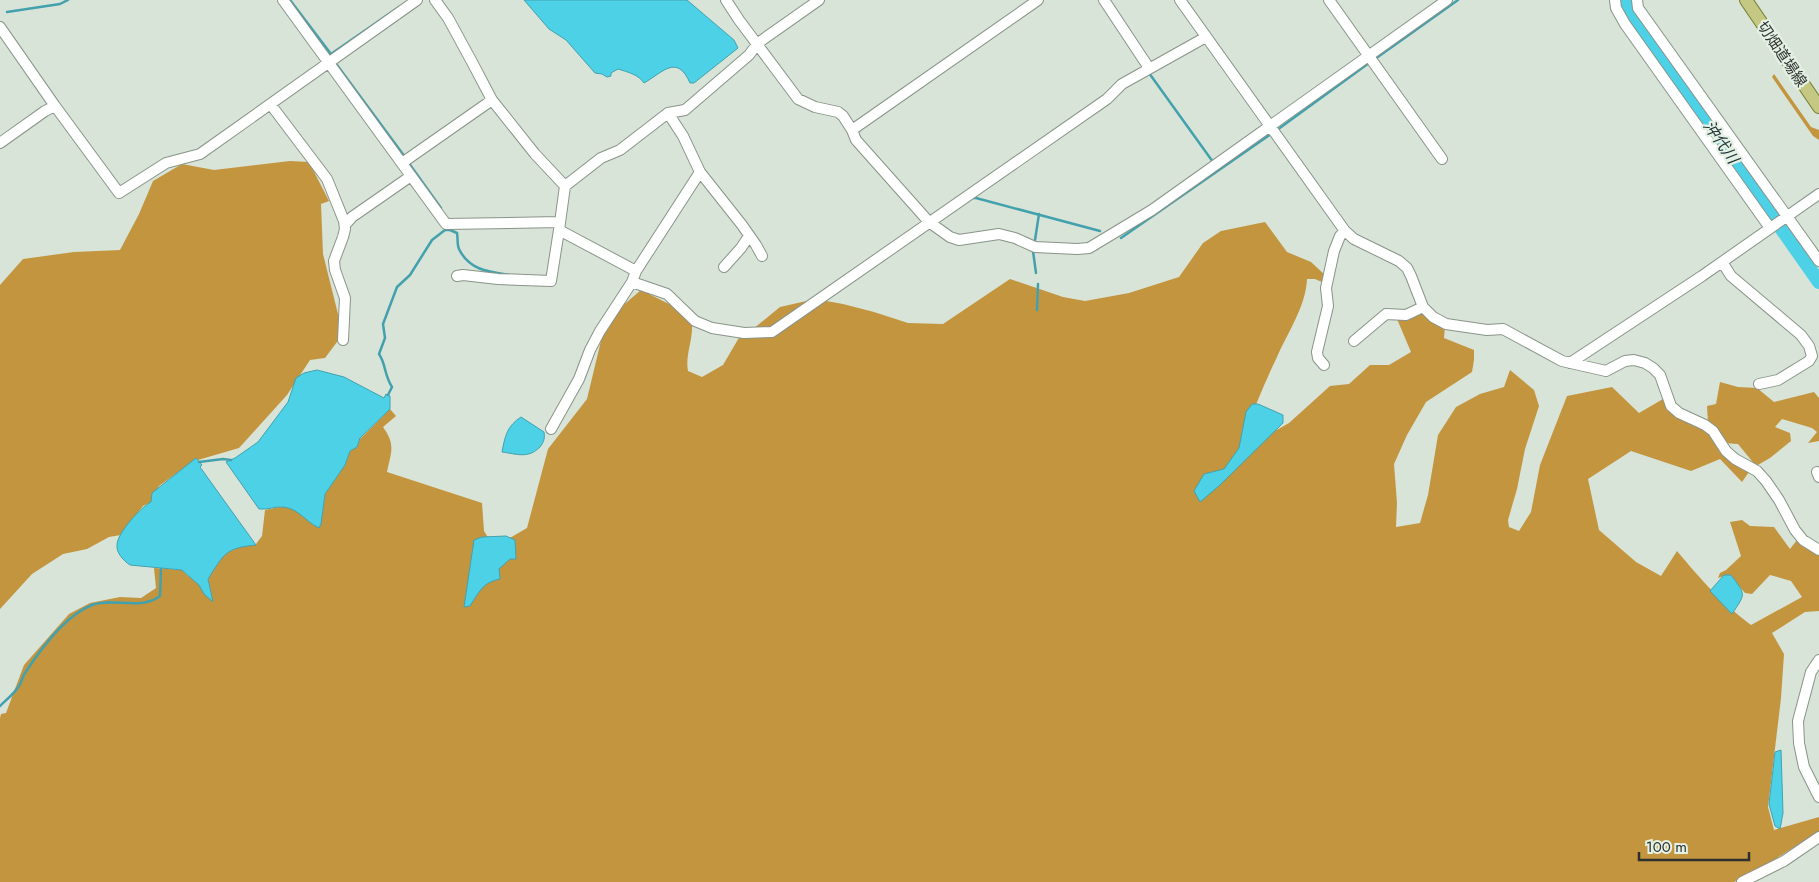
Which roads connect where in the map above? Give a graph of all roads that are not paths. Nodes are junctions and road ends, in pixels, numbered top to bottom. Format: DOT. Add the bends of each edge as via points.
graph roads {
  1 [pos="283,0"];
  2 [pos="417,0"];
  3 [pos="435,0"];
  4 [pos="726,0"];
  5 [pos="819,0"];
  6 [pos="1038,0"];
  7 [pos="1104,0"];
  8 [pos="1180,0"];
  9 [pos="1329,0"];
  10 [pos="1447,0"];
  11 [pos="1615,0"];
  12 [pos="1637,0"];
  13 [pos="1746,0"];
  14 [pos="0,27"];
  15 [pos="1206,37"];
  16 [pos="758,43"];
  17 [pos="1369,55"];
  18 [pos="330,63"];
  19 [pos="1150,68"];
  20 [pos="492,100"];
  21 [pos="271,104"];
  22 [pos="55,106"];
  23 [pos="1819,107"];
  24 [pos="668,113"];
  25 [pos="1270,127"];
  26 [pos="852,130"];
  27 [pos="0,143"];
  28 [pos="1442,159"];
  29 [pos="402,163"];
  30 [pos="700,172"];
  31 [pos="411,176"];
  32 [pos="565,186"];
  33 [pos="1819,194"];
  34 [pos="1787,216"];
  35 [pos="929,222"];
  36 [pos="345,225"];
  37 [pos="560,226"];
  38 [pos="1770,228"];
  39 [pos="1345,231"];
  40 [pos="749,236"];
  41 [pos="762,256"];
  42 [pos="1819,261"];
  43 [pos="1722,262"];
  44 [pos="724,267"];
  45 [pos="636,271"];
  46 [pos="457,276"];
  47 [pos="632,282"];
  48 [pos="1423,307"];
  49 [pos="343,340"];
  50 [pos="1354,341"];
  51 [pos="1816,356"];
  52 [pos="1570,363"];
  53 [pos="1324,365"];
  54 [pos="1759,384"];
  55 [pos="551,429"];
  56 [pos="1819,550"];
  57 [pos="1819,660"];
  58 [pos="1819,797"];
  59 [pos="1819,837"];
  60 [pos="1742,882"];
  1 -- 18 [label="street"];
  2 -- 18 [label="street"];
  3 -- 20 [label="street"];
  4 -- 16 [label="street"];
  5 -- 16 [label="street"];
  6 -- 26 [label="street"];
  7 -- 19 [label="street"];
  8 -- 15 [label="street"];
  9 -- 17 [label="street"];
  10 -- 17 [label="street"];
  11 -- 38 [label="street" via="1621,17"];
  12 -- 34 [label="street" via="1638,8"];
  13 -- 23 [label="main road, 切畑道場線"];
  14 -- 22 [label="street"];
  15 -- 19 [label="street"];
  15 -- 25 [label="street"];
  16 -- 24 [label="street" via="749,55 685,110"];
  16 -- 26 [label="street" via="798,99 838,112"];
  17 -- 25 [label="street"];
  17 -- 28 [label="street"];
  18 -- 21 [label="street"];
  18 -- 29 [label="street"];
  19 -- 35 [label="street" via="1122,84 1107,99"];
  20 -- 29 [label="street"];
  20 -- 32 [label="street"];
  21 -- 22 [label="street" via="200,154 166,163 119,193"];
  21 -- 36 [label="street" via="327,179"];
  22 -- 27 [label="street"];
  24 -- 30 [label="street"];
  24 -- 32 [label="street"];
  25 -- 35 [label="street" via="1152,210 1089,248 1035,247 999,234 959,240"];
  25 -- 39 [label="street"];
  26 -- 35 [label="street" via="856,140"];
  29 -- 31 [label="street"];
  30 -- 40 [label="street"];
  30 -- 45 [label="street"];
  31 -- 36 [label="street"];
  31 -- 37 [label="street" via="446,224"];
  32 -- 37 [label="street"];
  33 -- 34 [label="street"];
  34 -- 38 [label="street"];
  34 -- 42 [label="street"];
  35 -- 47 [label="street" via="772,332 744,333 712,328 694,321 667,294"];
  36 -- 49 [label="street" via="334,261 345,298"];
  37 -- 45 [label="street"];
  37 -- 46 [label="street" via="552,281"];
  38 -- 43 [label="street"];
  39 -- 48 [label="street" via="1354,239 1400,261 1407,268"];
  39 -- 53 [label="street" via="1334,251 1326,288 1328,306 1317,352"];
  40 -- 41 [label="street"];
  40 -- 44 [label="street"];
  43 -- 51 [label="street" via="1731,276 1801,335"];
  43 -- 52 [label="street"];
  45 -- 47 [label="street"];
  47 -- 55 [label="street" via="600,331 579,379"];
  48 -- 50 [label="street" via="1406,315 1386,314"];
  48 -- 52 [label="street" via="1446,324 1487,330 1503,328"];
  51 -- 54 [label="street" via="1778,380"];
  52 -- 56 [label="street" via="1606,371 1634,360 1653,368 1660,375 1671,406 1713,431 1734,459 1757,471 1779,500 1795,530 1803,540"];
  57 -- 58 [label="street" via="1811,672 1798,721 1804,767"];
  59 -- 60 [label="street" via="1784,861"];
}
